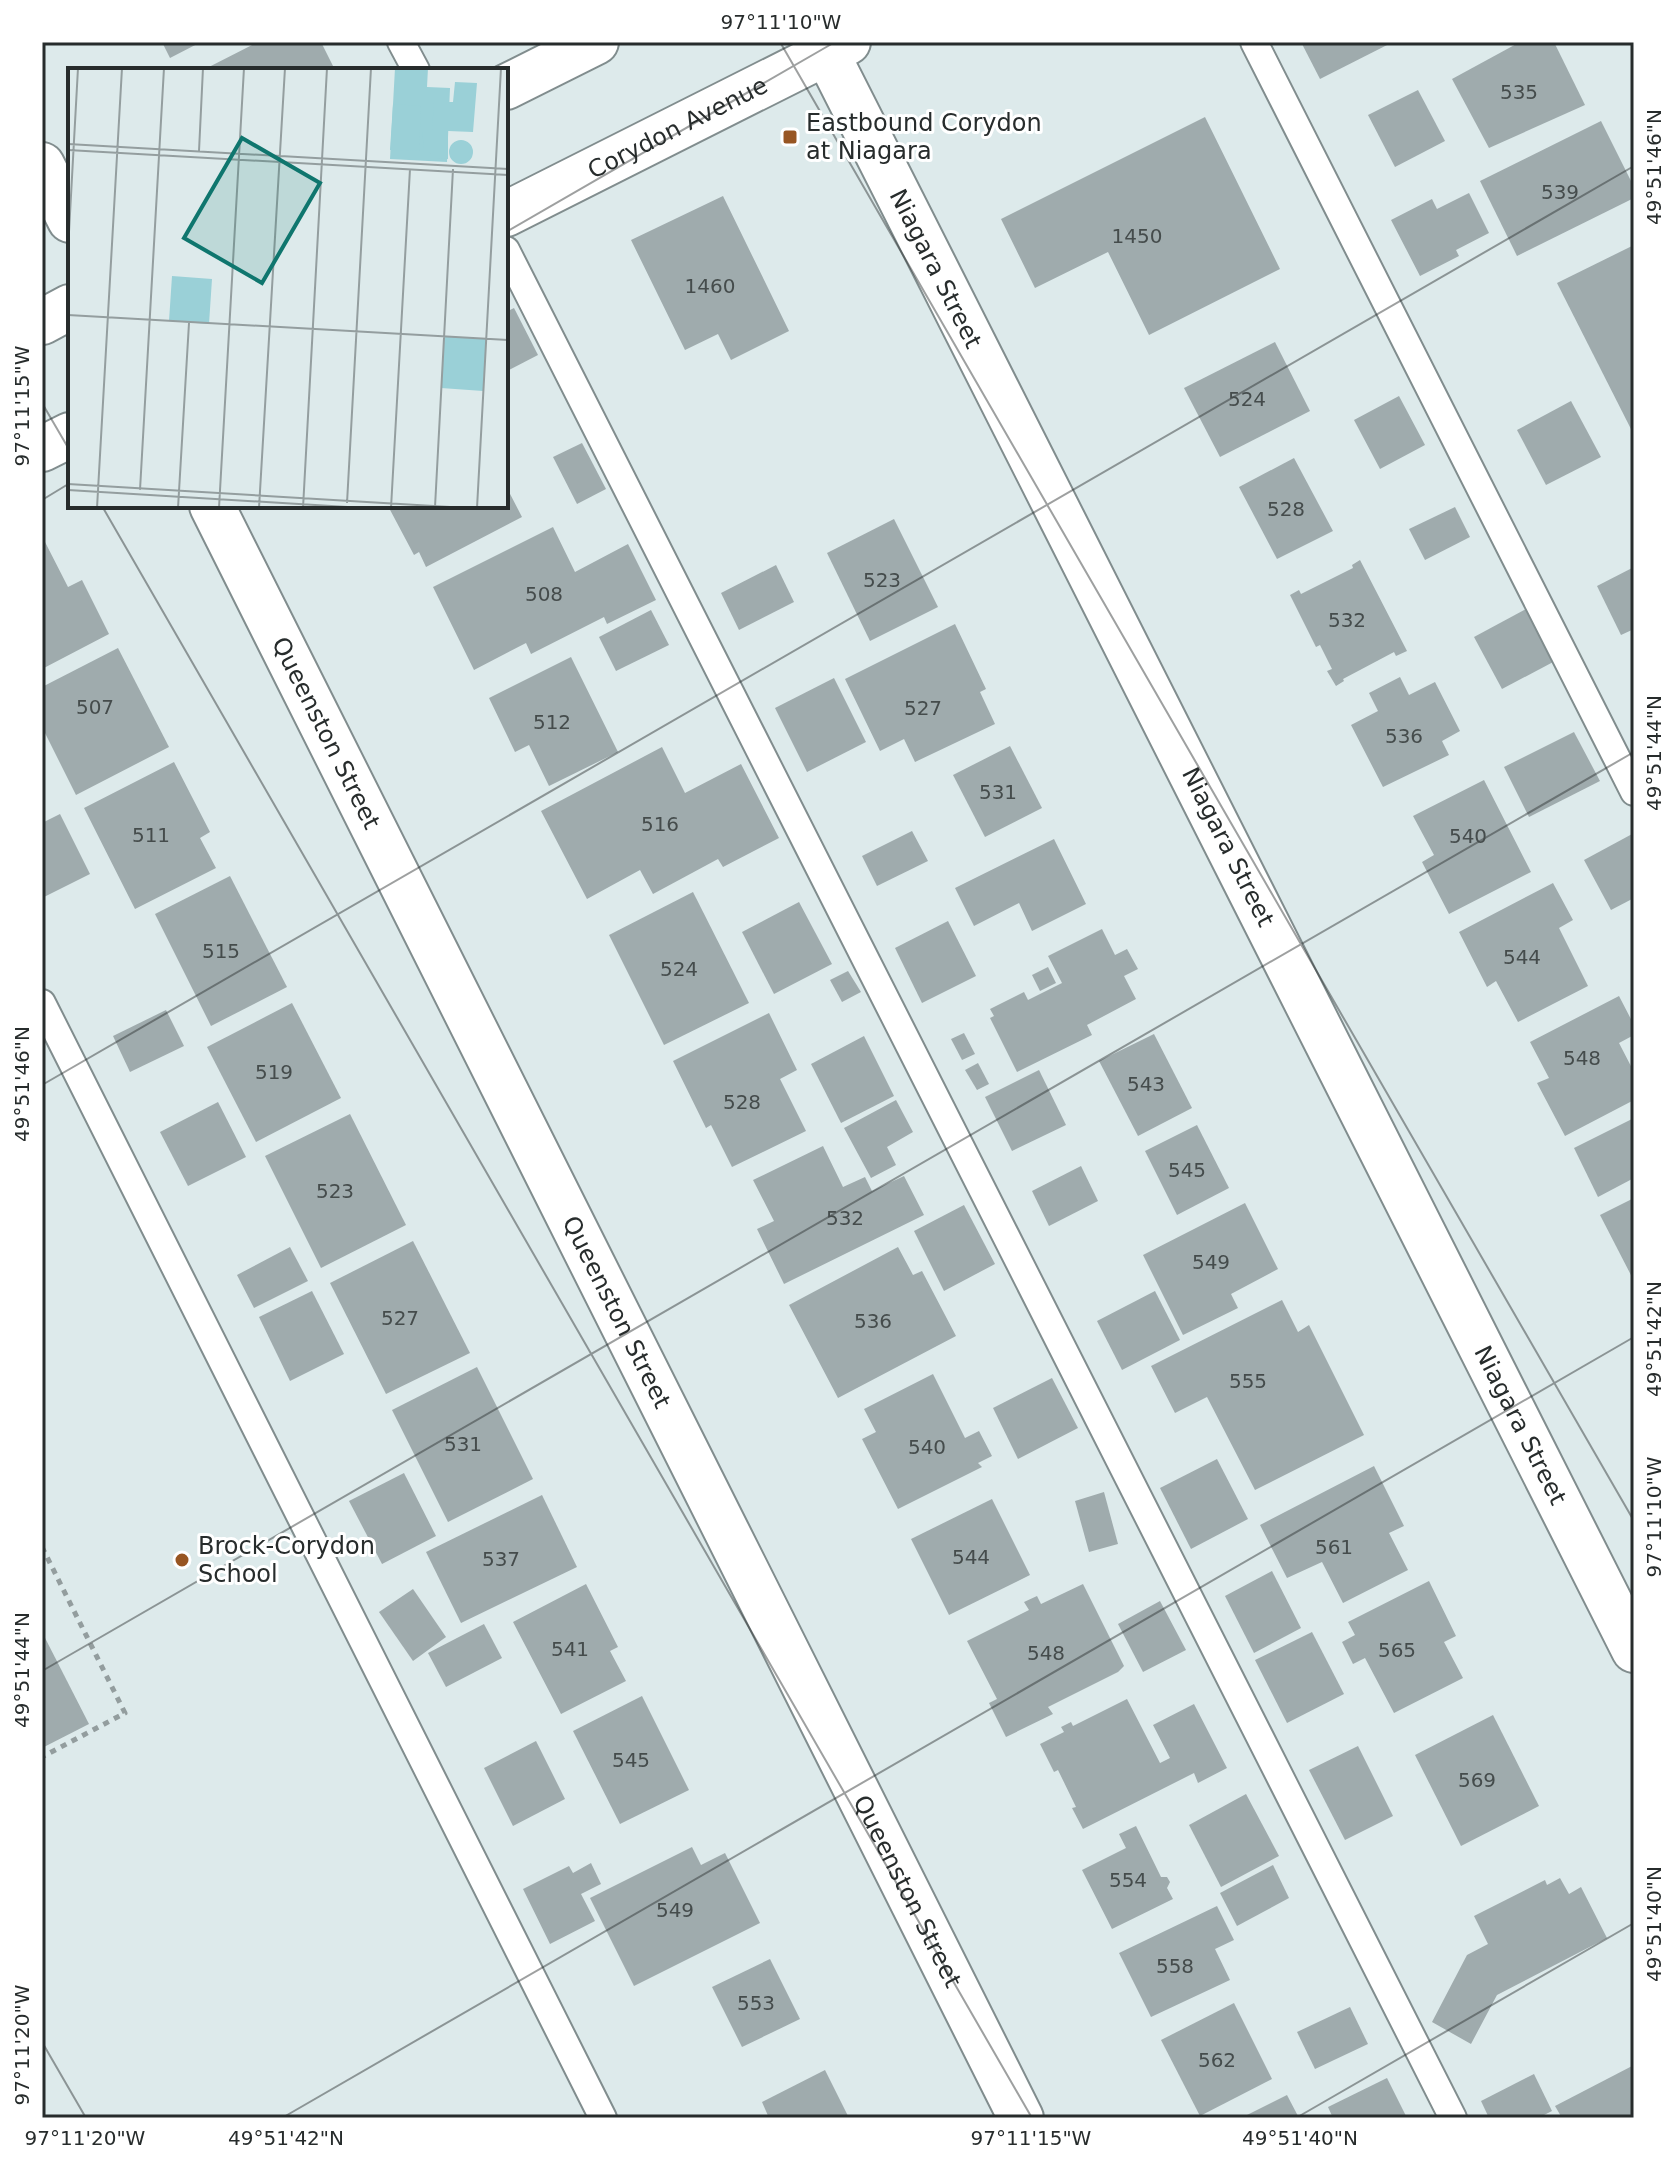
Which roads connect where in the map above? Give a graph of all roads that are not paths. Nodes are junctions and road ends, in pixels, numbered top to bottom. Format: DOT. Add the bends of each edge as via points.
graph roads {
  1 [pos="401,42"];
  2 [pos="596,42"];
  3 [pos="1254,42"];
  4 [pos="831,46"];
  5 [pos="415,68"];
  6 [pos="508,86"];
  7 [pos="42,165"];
  8 [pos="508,213"];
  9 [pos="68,216"];
  10 [pos="508,254"];
  11 [pos="68,308"];
  12 [pos="42,322"];
  13 [pos="68,436"];
  14 [pos="42,449"];
  15 [pos="213,508"];
  16 [pos="1634,792"];
  17 [pos="42,1003"];
  18 [pos="1634,1650"];
  19 [pos="603,2118"];
  20 [pos="1021,2118"];
  21 [pos="1453,2118"];
  1 -- 5 [label="lane"];
  2 -- 6 [label="street"];
  3 -- 16 [label="lane"];
  4 -- 8 [label="street, Corydon Avenue"];
  4 -- 18 [label="street, Niagara Street"];
  7 -- 9 [label="street"];
  10 -- 21 [label="lane"];
  11 -- 12 [label="street"];
  13 -- 14 [label="street"];
  15 -- 20 [label="street, Queenston Street"];
  17 -- 19 [label="lane"];
}
